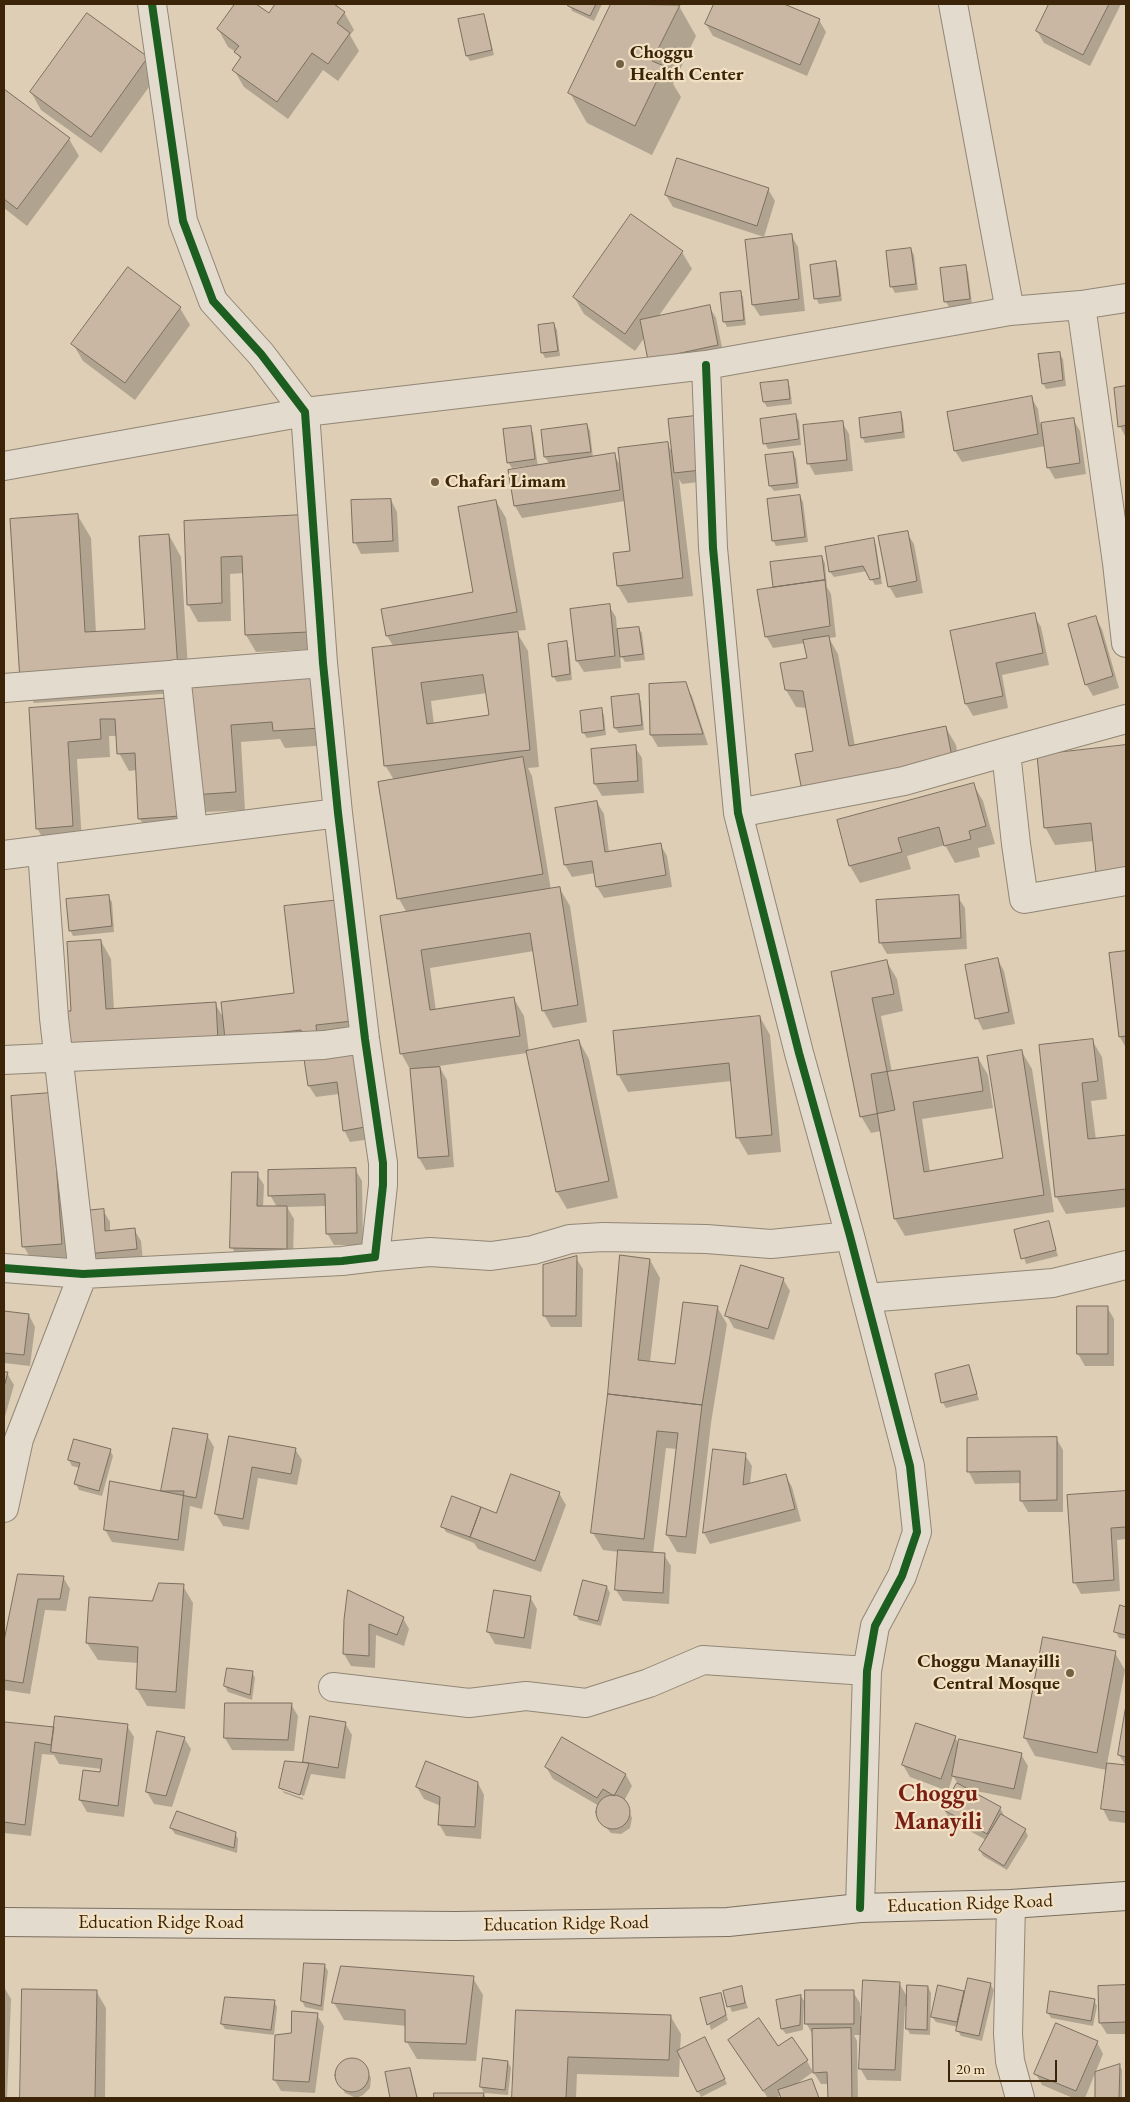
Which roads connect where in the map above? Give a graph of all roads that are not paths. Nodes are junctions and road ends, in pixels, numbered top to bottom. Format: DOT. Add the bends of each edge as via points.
graph roads {
  1 [pos="152,4"];
  2 [pos="953,4"];
  3 [pos="1126,298"];
  4 [pos="1080,305"];
  5 [pos="1010,311"];
  6 [pos="706,365"];
  7 [pos="305,412"];
  8 [pos="4,466"];
  9 [pos="1126,643"];
  10 [pos="322,663"];
  11 [pos="176,674"];
  12 [pos="4,688"];
  13 [pos="1126,719"];
  14 [pos="1006,752"];
  15 [pos="338,813"];
  16 [pos="738,813"];
  17 [pos="193,831"];
  18 [pos="42,850"];
  19 [pos="4,855"];
  20 [pos="1126,881"];
  21 [pos="366,1039"];
  22 [pos="58,1058"];
  23 [pos="4,1060"];
  24 [pos="850,1236"];
  25 [pos="375,1257"];
  26 [pos="1126,1265"];
  27 [pos="4,1268"];
  28 [pos="82,1274"];
  29 [pos="866,1298"];
  30 [pos="11,1438"];
  31 [pos="4,1508"];
  32 [pos="867,1671"];
  33 [pos="333,1688"];
  34 [pos="1126,1896"];
  35 [pos="1011,1904"];
  36 [pos="860,1908"];
  37 [pos="4,1922"];
  38 [pos="1020,2098"];
  1 -- 7 [label="street" via="183,221 213,300 261,354"];
  2 -- 5 [label="street"];
  3 -- 4 [label="street"];
  4 -- 5 [label="street"];
  4 -- 9 [label="street"];
  5 -- 6 [label="street"];
  6 -- 7 [label="street"];
  6 -- 16 [label="street" via="713,548"];
  7 -- 8 [label="street"];
  7 -- 10 [label="street"];
  10 -- 11 [label="street"];
  10 -- 15 [label="street"];
  11 -- 12 [label="street"];
  11 -- 17 [label="street"];
  13 -- 14 [label="street"];
  14 -- 16 [label="street" via="904,781"];
  14 -- 20 [label="street" via="1024,899"];
  15 -- 17 [label="street"];
  15 -- 21 [label="street"];
  16 -- 24 [label="street"];
  17 -- 18 [label="street"];
  18 -- 19 [label="street"];
  18 -- 22 [label="street"];
  21 -- 22 [label="street" via="324,1045"];
  21 -- 25 [label="street" via="383,1163"];
  22 -- 23 [label="street"];
  22 -- 28 [label="street"];
  24 -- 25 [label="street" via="771,1244 602,1237 570,1239 533,1250 492,1256 430,1252"];
  24 -- 29 [label="street"];
  25 -- 28 [label="street"];
  26 -- 29 [label="street" via="1053,1283"];
  27 -- 28 [label="street"];
  28 -- 30 [label="street"];
  29 -- 32 [label="street" via="910,1466 917,1532 902,1576 875,1626"];
  30 -- 31 [label="street"];
  32 -- 33 [label="street" via="703,1660 649,1683 586,1703 526,1696 469,1703"];
  32 -- 36 [label="street"];
  34 -- 35 [label="street, Education Ridge Road"];
  35 -- 36 [label="street, Education Ridge Road"];
  35 -- 38 [label="street" via="1008,2034 1010,2061"];
  36 -- 37 [label="street, Education Ridge Road" via="728,1922 455,1926"];
}
